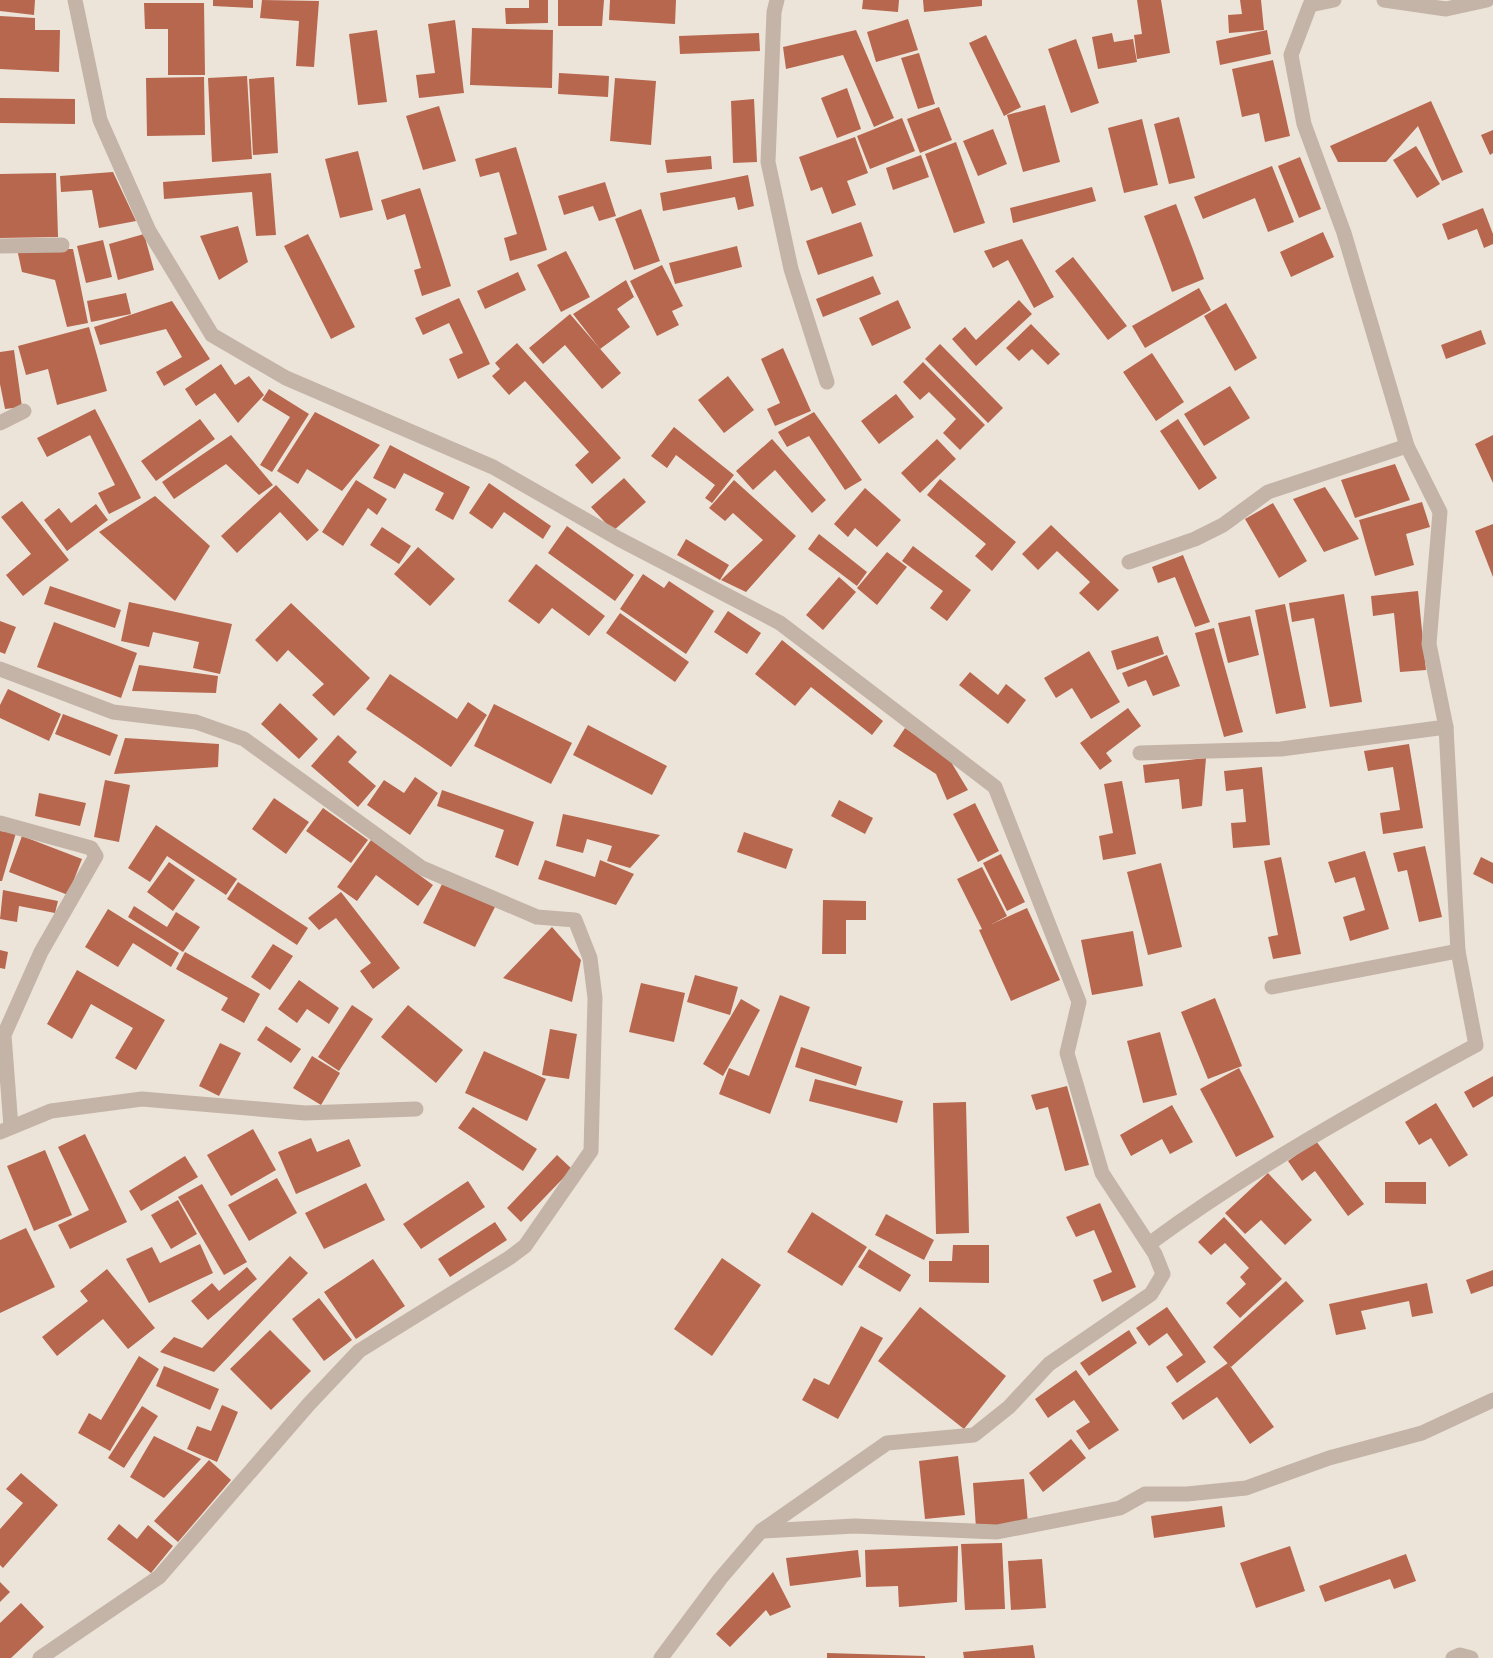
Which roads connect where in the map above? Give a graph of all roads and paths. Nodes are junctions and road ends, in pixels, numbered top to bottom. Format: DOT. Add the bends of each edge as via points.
graph roads {
  1 [pos="75,0"];
  2 [pos="777,0"];
  3 [pos="1334,0"];
  4 [pos="1384,0"];
  5 [pos="1486,0"];
  6 [pos="62,245"];
  7 [pos="0,246"];
  8 [pos="827,382"];
  9 [pos="24,411"];
  10 [pos="0,423"];
  11 [pos="1407,446"];
  12 [pos="1129,562"];
  13 [pos="0,669"];
  14 [pos="1446,727"];
  15 [pos="1140,753"];
  16 [pos="0,823"];
  17 [pos="1458,951"];
  18 [pos="1272,987"];
  19 [pos="416,1109"];
  20 [pos="5,1130"];
  21 [pos="1149,1244"];
  22 [pos="1493,1400"];
  23 [pos="761,1531"];
  24 [pos="40,1658"];
  25 [pos="661,1658"];
  26 [pos="1453,1658"];
  27 [pos="1471,1658"];
  1 -- 21 [label="street" via="100,120 149,231 212,335 286,378 493,467 619,539 780,623 995,787 1079,1002 1067,1053 1102,1173"];
  2 -- 8 [label="street" via="768,162 791,269"];
  3 -- 11 [label="street" via="1310,5 1291,55 1304,124 1344,233"];
  4 -- 5 [label="street" via="1446,9"];
  6 -- 7 [label="street"];
  9 -- 10 [label="street"];
  11 -- 12 [label="street" via="1268,492 1214,530"];
  11 -- 14 [label="street" via="1440,512 1429,644"];
  13 -- 24 [label="street" via="113,712 196,722 244,739 422,868 537,917 574,920 590,958 595,998 591,1151 525,1246 359,1351 159,1577"];
  14 -- 15 [label="street" via="1281,749"];
  14 -- 17 [label="street"];
  16 -- 20 [label="street" via="91,848 96,856 41,952 4,1035"];
  17 -- 18 [label="street"];
  17 -- 21 [label="street" via="1476,1045 1340,1119 1204,1203"];
  19 -- 20 [label="street" via="305,1113 142,1099 51,1111"];
  21 -- 23 [label="street" via="1164,1274 1151,1294 1049,1364 1009,1407 974,1435 887,1443"];
  22 -- 23 [label="street" via="1422,1433 1329,1458 1246,1488 1145,1494 1120,1508 997,1532 855,1526"];
  23 -- 25 [label="street"];
  26 -- 27 [label="street"];
}
